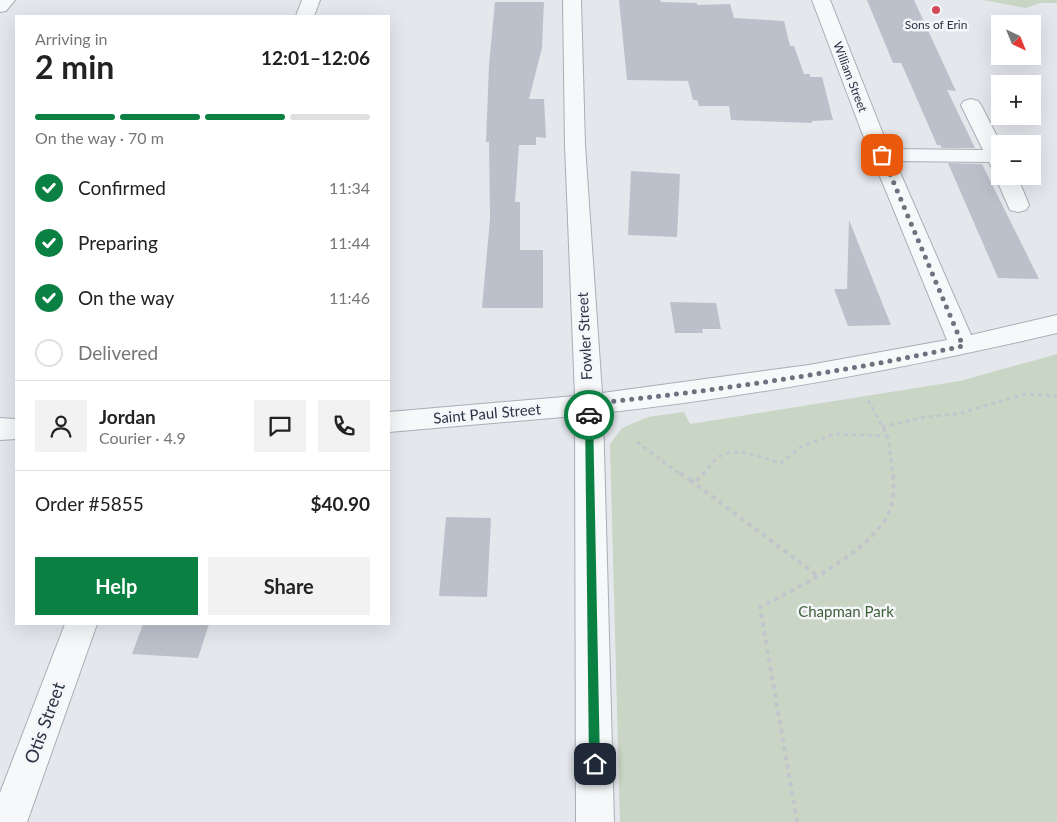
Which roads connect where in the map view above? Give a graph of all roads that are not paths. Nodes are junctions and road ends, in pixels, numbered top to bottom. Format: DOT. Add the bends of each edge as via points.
graph roads {
  1 [pos="6,0"];
  2 [pos="311,0"];
  3 [pos="572,0"];
  4 [pos="821,0"];
  5 [pos="0,7"];
  6 [pos="305,15"];
  7 [pos="971,105"];
  8 [pos="991,144"];
  9 [pos="882,155"];
  10 [pos="991,159"];
  11 [pos="1010,185"];
  12 [pos="1018,205"];
  13 [pos="1057,324"];
  14 [pos="963,346"];
  15 [pos="589,404"];
  16 [pos="390,422"];
  17 [pos="0,429"];
  18 [pos="15,429"];
  19 [pos="81,625"];
  20 [pos="8,822"];
  21 [pos="596,822"];
  1 -- 5 [label="street"];
  2 -- 6 [label="street"];
  3 -- 15 [label="street, Fowler Street" via="575,145"];
  4 -- 9 [label="street, William Street"];
  7 -- 8 [label="street"];
  9 -- 10 [label="street"];
  9 -- 14 [label="street, William Street"];
  11 -- 12 [label="street"];
  13 -- 14 [label="street, Saint Paul Street"];
  14 -- 15 [label="street, Saint Paul Street" via="753,384"];
  15 -- 16 [label="street, Saint Paul Street"];
  15 -- 21 [label="street, Fowler Street"];
  17 -- 18 [label="street"];
  19 -- 20 [label="street, Otis Street"];
}
